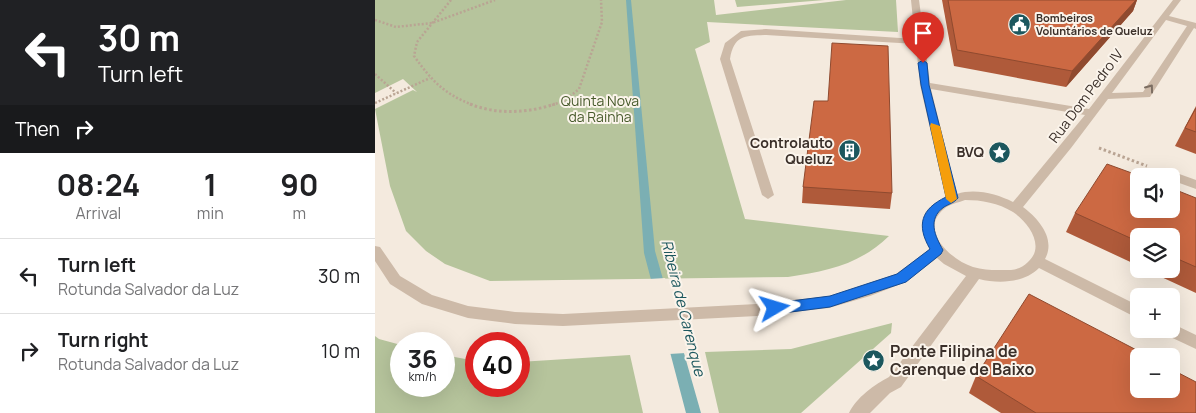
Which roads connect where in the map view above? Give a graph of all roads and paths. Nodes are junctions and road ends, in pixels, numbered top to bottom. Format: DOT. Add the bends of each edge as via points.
graph roads {
  1 [pos="451,0"];
  2 [pos="495,0"];
  3 [pos="601,0"];
  4 [pos="915,0"];
  5 [pos="1177,0"];
  6 [pos="1164,18"];
  7 [pos="375,20"];
  8 [pos="432,24"];
  9 [pos="1194,26"];
  10 [pos="921,42"];
  11 [pos="375,74"];
  12 [pos="430,78"];
  13 [pos="925,85"];
  14 [pos="397,93"];
  15 [pos="1105,96"];
  16 [pos="375,102"];
  17 [pos="1093,113"];
  18 [pos="1073,138"];
  19 [pos="1152,168"];
  20 [pos="1180,179"];
  21 [pos="1196,185"];
  22 [pos="768,195"];
  23 [pos="952,198"];
  24 [pos="1015,208"];
  25 [pos="937,250"];
  26 [pos="375,251"];
  27 [pos="1037,261"];
  28 [pos="975,274"];
  29 [pos="1130,308"];
  30 [pos="1180,334"];
  31 [pos="1196,342"];
  32 [pos="858,413"];
  1 -- 8 [label="path"];
  2 -- 8 [label="path"];
  3 -- 12 [label="path" via="601,22 579,89 564,100 541,109 516,112 481,108 452,97"];
  4 -- 10 [label="street"];
  5 -- 6 [label="street, Rua Dom Pedro IV"];
  6 -- 9 [label="street"];
  6 -- 15 [label="street, Rua Dom Pedro IV"];
  7 -- 8 [label="path" via="396,27"];
  8 -- 12 [label="path" via="417,42 414,56"];
  15 -- 9 [label="street, one-way" via="1146,95"];
  10 -- 13 [label="street"];
  10 -- 22 [label="street" via="766,32 741,34 728,45 725,59"];
  11 -- 14 [label="path"];
  12 -- 14 [label="path"];
  13 -- 17 [label="street"];
  13 -- 23 [label="street"];
  14 -- 16 [label="path"];
  15 -- 17 [label="street, Rua Dom Pedro IV"];
  17 -- 18 [label="street, Rua Dom Pedro IV"];
  18 -- 19 [label="path"];
  18 -- 24 [label="street, Rua Dom Pedro IV"];
  20 -- 21 [label="street"];
  23 -- 24 [label="street" via="976,196"];
  23 -- 25 [label="street" via="931,214 927,225 929,238"];
  24 -- 27 [label="street" via="1027,217 1042,239 1043,250"];
  25 -- 26 [label="street" via="902,278 830,302 586,320 519,319 461,310 429,300 393,278"];
  25 -- 28 [label="street" via="960,269"];
  27 -- 28 [label="street" via="1031,269 1006,277"];
  27 -- 29 [label="street"];
  28 -- 32 [label="street" via="895,382"];
  30 -- 31 [label="street"];
}
